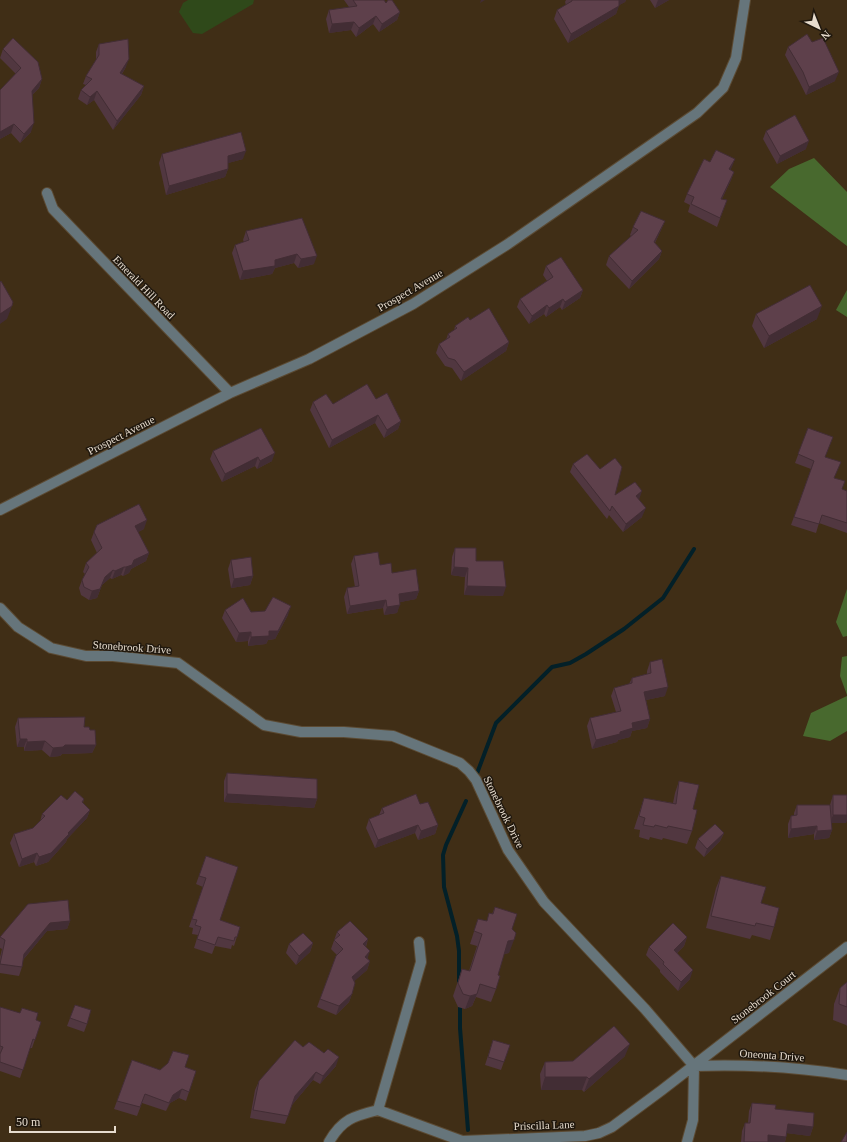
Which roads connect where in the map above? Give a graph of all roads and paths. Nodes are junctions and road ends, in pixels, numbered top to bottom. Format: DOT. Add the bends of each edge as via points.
graph roads {
  1 [pos="745,0"];
  2 [pos="47,193"];
  3 [pos="230,394"];
  4 [pos="0,510"];
  5 [pos="0,608"];
  6 [pos="419,942"];
  7 [pos="847,947"];
  8 [pos="694,1066"];
  9 [pos="847,1075"];
  10 [pos="378,1110"];
  11 [pos="329,1142"];
  12 [pos="687,1142"];
  1 -- 3 [label="street, Prospect Avenue" via="736,58 723,88 696,113 508,244 413,304 309,359"];
  2 -- 3 [label="street, Emerald Hill Road" via="53,209"];
  3 -- 4 [label="street, Prospect Avenue"];
  5 -- 8 [label="street, Stonebrook Drive" via="18,627 51,648 86,656 113,656 178,663 264,725 301,732 393,736 460,763 476,780 508,850 544,902 645,1009"];
  6 -- 10 [label="street" via="421,962"];
  7 -- 8 [label="street, Stonebrook Court"];
  8 -- 9 [label="street, Oneonta Drive" via="732,1064"];
  8 -- 10 [label="street, Priscilla Lane" via="612,1127 585,1136 462,1141"];
  8 -- 12 [label="street" via="693,1120"];
  10 -- 11 [label="street" via="356,1116 344,1123"];
}
